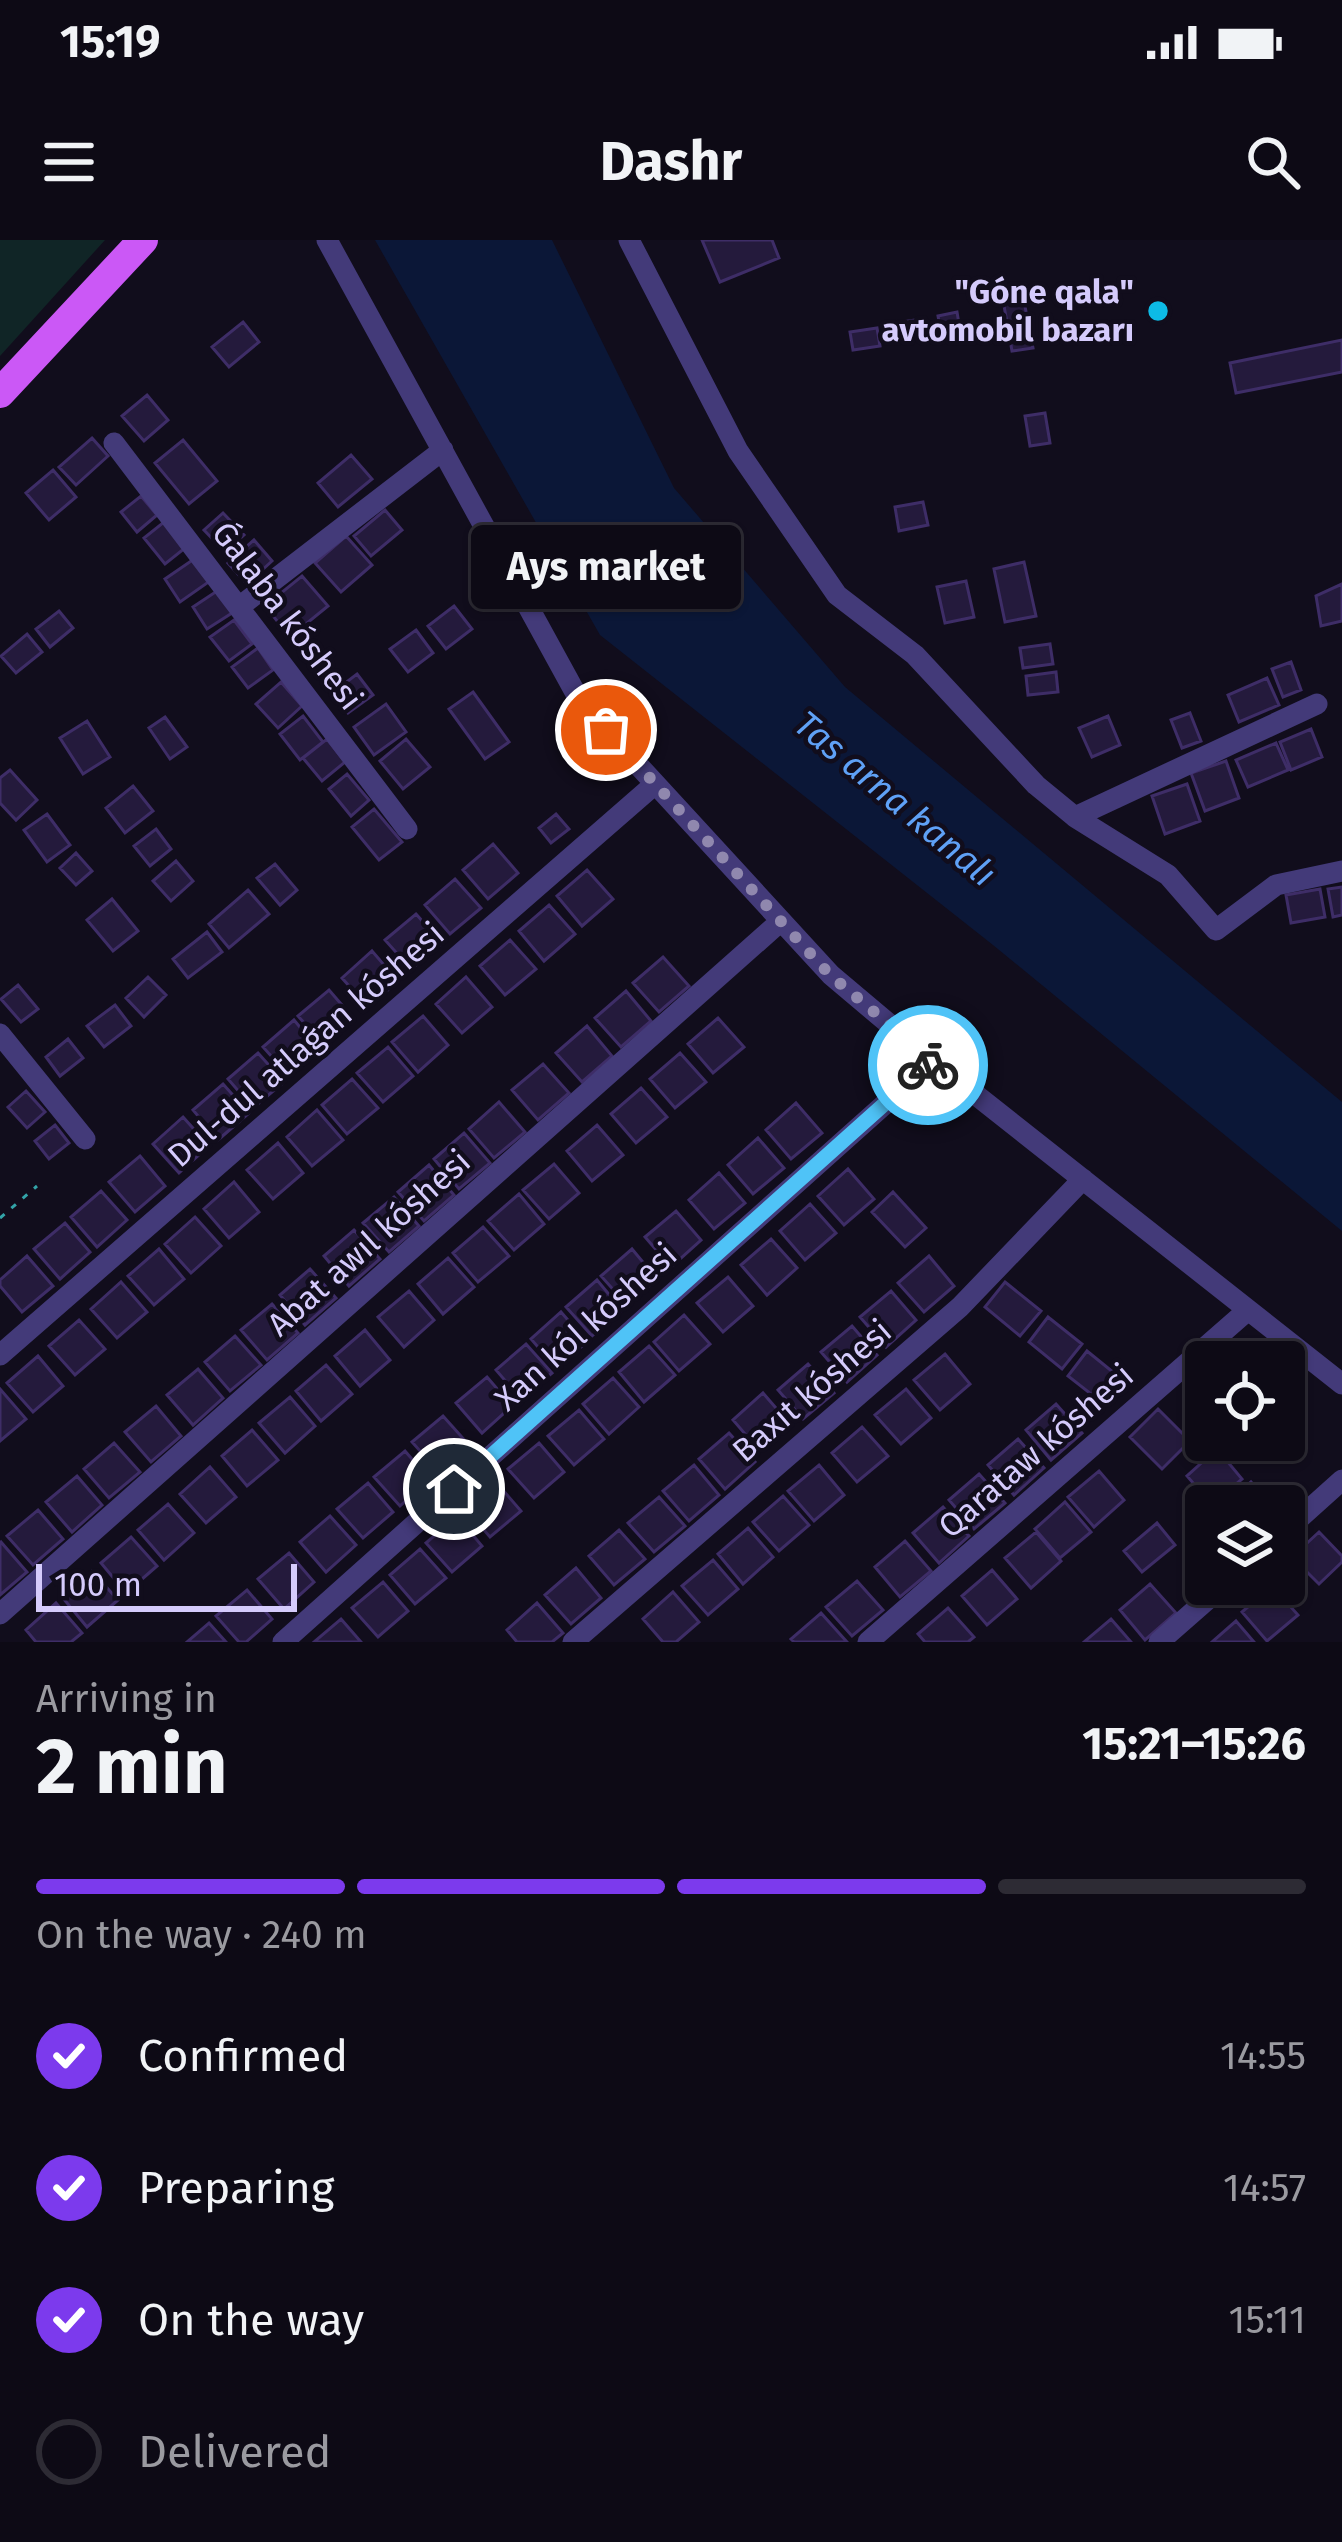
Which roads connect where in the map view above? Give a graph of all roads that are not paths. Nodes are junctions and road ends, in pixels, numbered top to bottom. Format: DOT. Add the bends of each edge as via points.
graph roads {
  1 [pos="143,240"];
  2 [pos="327,240"];
  3 [pos="628,240"];
  4 [pos="0,393"];
  5 [pos="114,443"];
  6 [pos="443,450"];
  7 [pos="239,608"];
  8 [pos="1317,704"];
  9 [pos="655,784"];
  10 [pos="1075,817"];
  11 [pos="407,829"];
  12 [pos="1342,872"];
  13 [pos="781,921"];
  14 [pos="0,1034"];
  15 [pos="933,1061"];
  16 [pos="86,1139"];
  17 [pos="1083,1179"];
  18 [pos="1248,1310"];
  19 [pos="0,1354"];
  20 [pos="1342,1384"];
  21 [pos="1342,1480"];
  22 [pos="1305,1513"];
  23 [pos="1201,1605"];
  24 [pos="0,1614"];
  25 [pos="283,1642"];
  26 [pos="573,1642"];
  27 [pos="868,1642"];
  28 [pos="1160,1642"];
  1 -- 4 [label="main road"];
  2 -- 6 [label="street"];
  3 -- 10 [label="street" via="738,451 837,595 915,656"];
  5 -- 7 [label="street, Ǵalaba kóshesi"];
  6 -- 7 [label="street"];
  6 -- 9 [label="street" via="581,704"];
  7 -- 11 [label="street, Ǵalaba kóshesi"];
  8 -- 10 [label="street"];
  9 -- 13 [label="street"];
  9 -- 19 [label="street, Dul-dul atlaǵan kóshesi"];
  10 -- 12 [label="street" via="1168,875 1216,930 1276,885"];
  13 -- 15 [label="street" via="830,975"];
  13 -- 24 [label="street, Abat awıl kóshesi"];
  14 -- 16 [label="street"];
  15 -- 17 [label="street"];
  15 -- 25 [label="street, Xan kól kóshesi"];
  17 -- 18 [label="street"];
  17 -- 26 [label="street, Baxıt kóshesi" via="960,1306"];
  18 -- 20 [label="street"];
  18 -- 27 [label="street, Qarataw kóshesi"];
  21 -- 22 [label="street"];
  23 -- 28 [label="street"];
}
